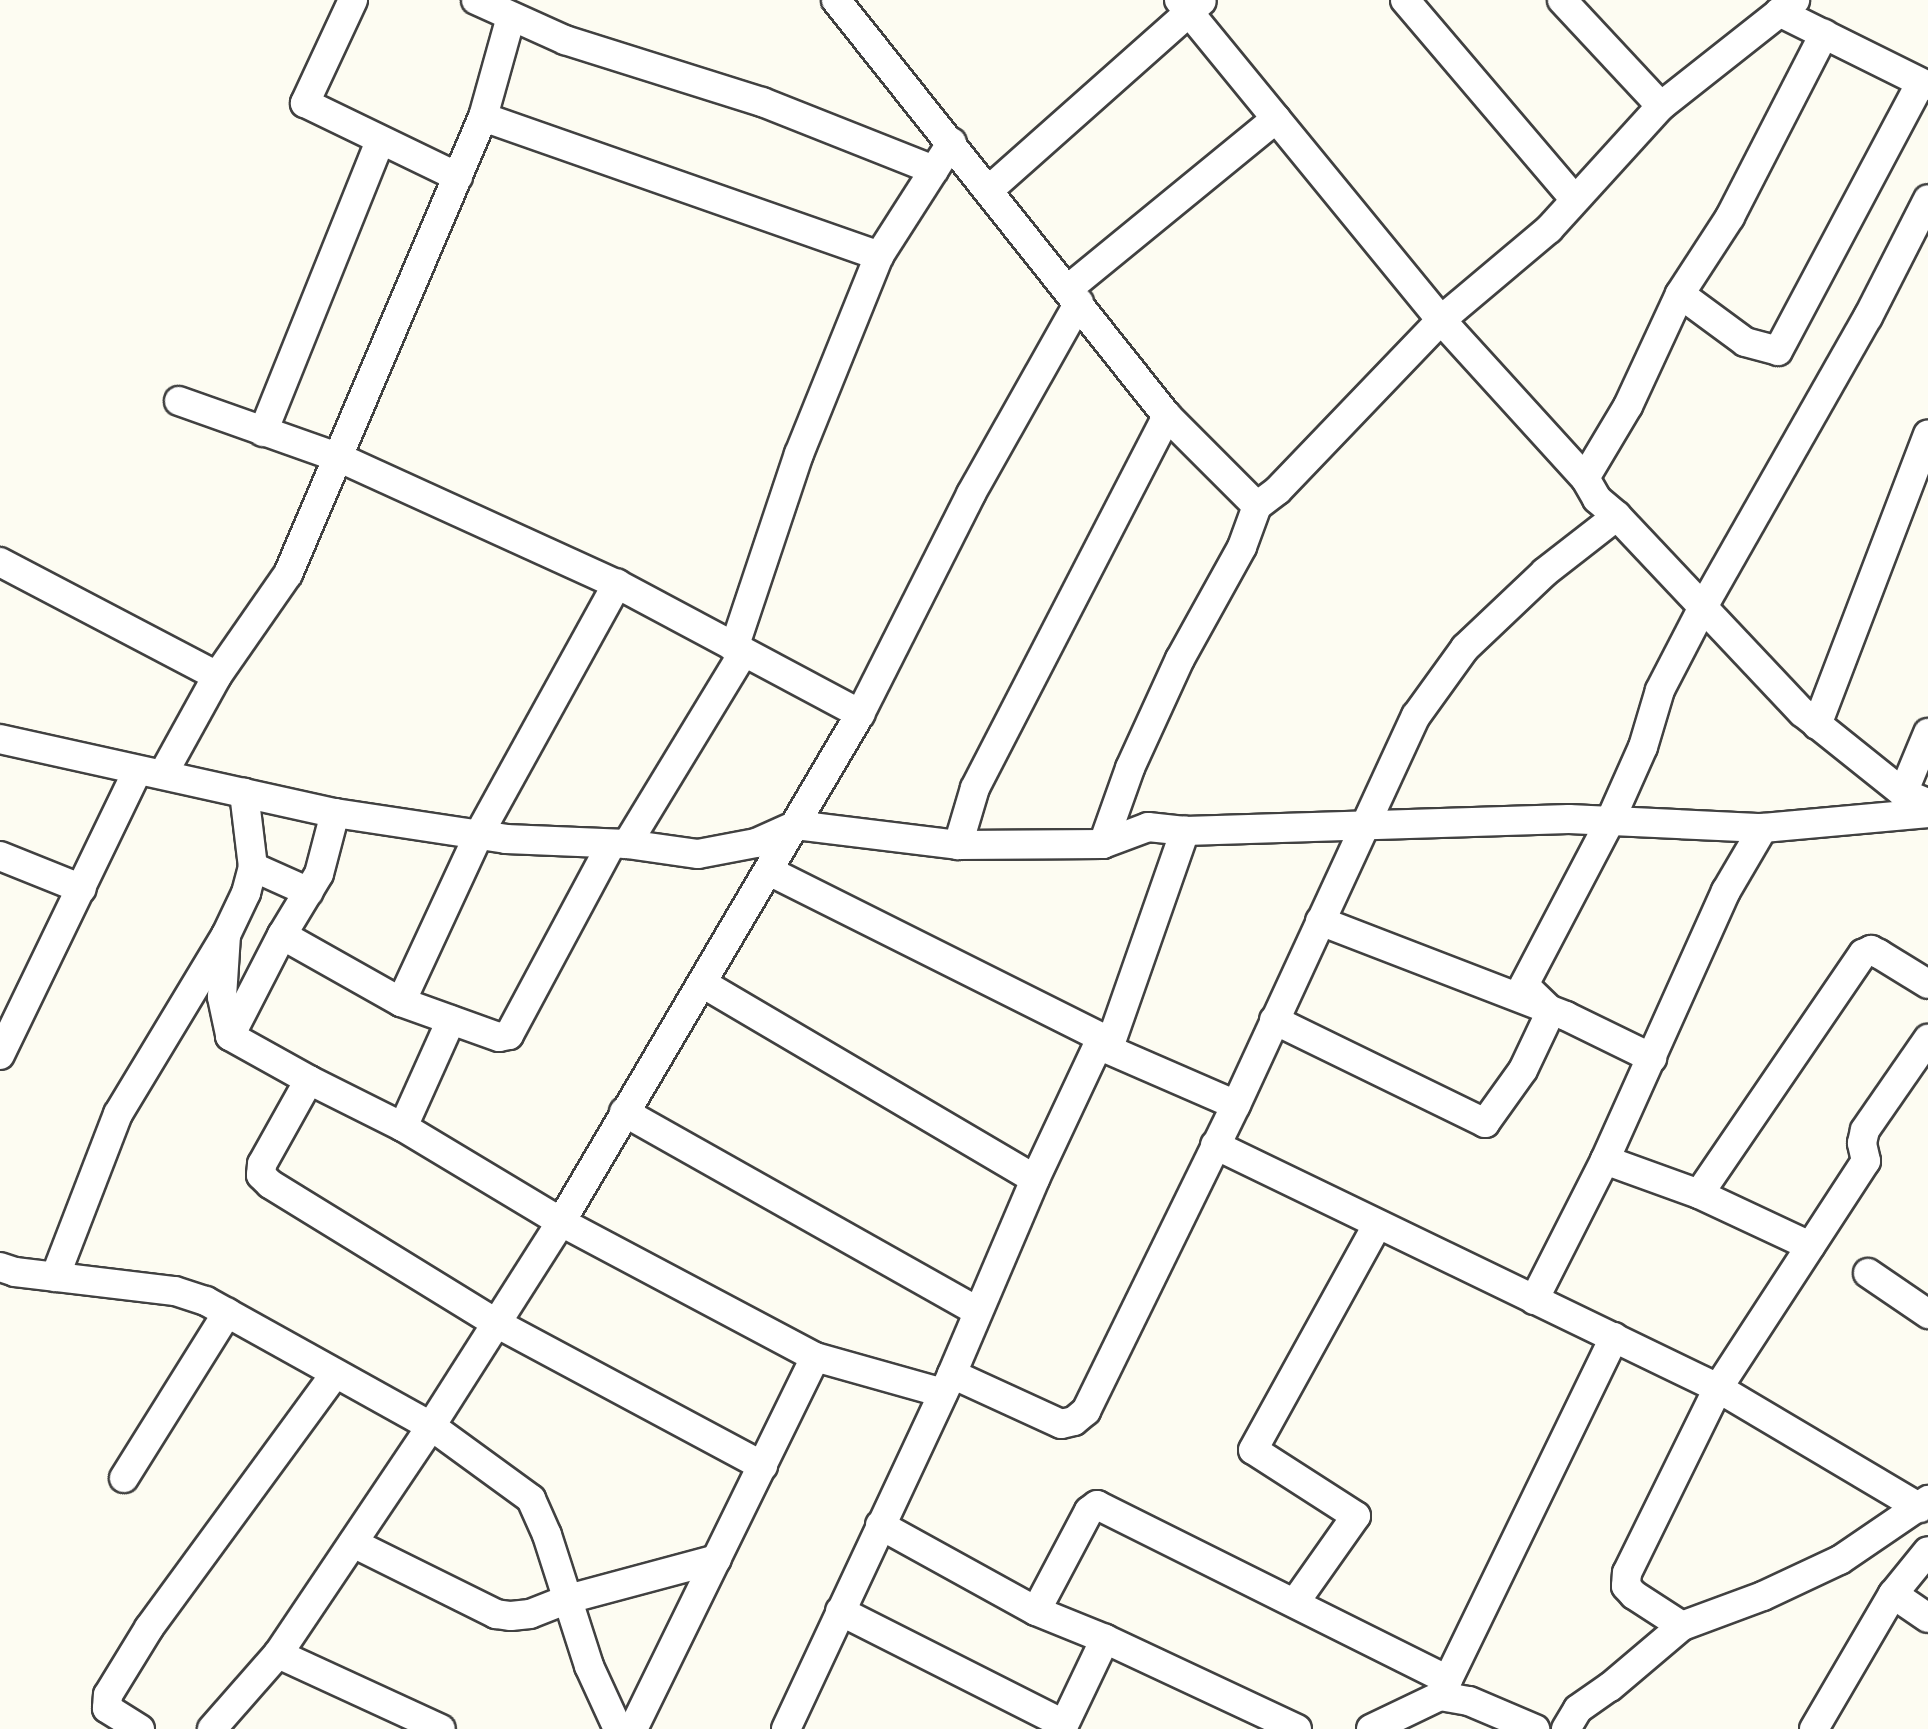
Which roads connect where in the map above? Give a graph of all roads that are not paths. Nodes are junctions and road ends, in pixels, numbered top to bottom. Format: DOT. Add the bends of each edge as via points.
graph roads {
  1 [pos="353,0"];
  2 [pos="476,0"];
  3 [pos="836,0"];
  4 [pos="1405,0"];
  5 [pos="1562,0"];
  6 [pos="1190,4"];
  7 [pos="1787,6"];
  8 [pos="511,17"];
  9 [pos="1824,34"];
  10 [pos="1924,85"];
  11 [pos="1661,106"];
  12 [pos="483,117"];
  13 [pos="1276,119"];
  14 [pos="380,141"];
  15 [pos="952,142"];
  16 [pos="934,170"];
  17 [pos="458,177"];
  18 [pos="990,189"];
  19 [pos="1928,199"];
  20 [pos="1575,200"];
  21 [pos="879,256"];
  22 [pos="1680,294"];
  23 [pos="1073,296"];
  24 [pos="1441,320"];
  25 [pos="179,401"];
  26 [pos="1167,416"];
  27 [pos="263,432"];
  28 [pos="1928,435"];
  29 [pos="340,458"];
  30 [pos="1585,478"];
  31 [pos="1257,506"];
  32 [pos="1617,516"];
  33 [pos="0,562"];
  34 [pos="617,584"];
  35 [pos="1703,607"];
  36 [pos="738,650"];
  37 [pos="217,676"];
  38 [pos="860,714"];
  39 [pos="1817,725"];
  40 [pos="1928,733"];
  41 [pos="0,739"];
  42 [pos="150,773"];
  43 [pos="244,793"];
  44 [pos="1916,798"];
  45 [pos="335,813"];
  46 [pos="1928,813"];
  47 [pos="1610,821"];
  48 [pos="796,825"];
  49 [pos="1366,827"];
  50 [pos="1763,828"];
  51 [pos="1185,831"];
  52 [pos="479,834"];
  53 [pos="1103,844"];
  54 [pos="619,845"];
  55 [pos="958,845"];
  56 [pos="0,856"];
  57 [pos="253,867"];
  58 [pos="769,871"];
  59 [pos="82,889"];
  60 [pos="309,892"];
  61 [pos="1320,921"];
  62 [pos="226,935"];
  63 [pos="282,935"];
  64 [pos="702,983"];
  65 [pos="1928,984"];
  66 [pos="401,1002"];
  67 [pos="1551,1011"];
  68 [pos="451,1020"];
  69 [pos="1274,1020"];
  70 [pos="230,1036"];
  71 [pos="1928,1039"];
  72 [pos="1104,1043"];
  73 [pos="0,1055"];
  74 [pos="1652,1058"];
  75 [pos="309,1080"];
  76 [pos="1236,1105"];
  77 [pos="624,1112"];
  78 [pos="403,1127"];
  79 [pos="1215,1145"];
  80 [pos="1605,1160"];
  81 [pos="1035,1179"];
  82 [pos="1699,1194"];
  83 [pos="561,1222"];
  84 [pos="1377,1225"];
  85 [pos="1810,1246"];
  86 [pos="0,1267"];
  87 [pos="1868,1273"];
  88 [pos="55,1277"];
  89 [pos="1534,1300"];
  90 [pos="977,1311"];
  91 [pos="227,1313"];
  92 [pos="1928,1314"];
  93 [pos="496,1323"];
  94 [pos="1614,1337"];
  95 [pos="815,1357"];
  96 [pos="335,1374"];
  97 [pos="948,1384"];
  98 [pos="1718,1388"];
  99 [pos="431,1426"];
  100 [pos="763,1466"];
  101 [pos="124,1478"];
  102 [pos="1924,1504"];
  103 [pos="880,1525"];
  104 [pos="353,1543"];
  105 [pos="1928,1551"];
  106 [pos="717,1559"];
  107 [pos="1893,1594"];
  108 [pos="568,1599"];
  109 [pos="1296,1601"];
  110 [pos="840,1611"];
  111 [pos="1036,1611"];
  112 [pos="1928,1618"];
  113 [pos="1682,1626"];
  114 [pos="1105,1639"];
  115 [pos="278,1654"];
  116 [pos="1444,1688"];
  117 [pos="797,1725"];
  118 [pos="1063,1726"];
  119 [pos="140,1729"];
  120 [pos="212,1729"];
  121 [pos="441,1729"];
  122 [pos="618,1729"];
  123 [pos="633,1729"];
  124 [pos="1297,1729"];
  125 [pos="1371,1729"];
  126 [pos="1535,1729"];
  127 [pos="1566,1729"];
  128 [pos="1814,1729"];
  1 -- 14 [label="street" via="305,103"];
  2 -- 8 [label="street"];
  3 -- 15 [label="street"];
  4 -- 20 [label="street"];
  5 -- 11 [label="street"];
  6 -- 13 [label="street"];
  6 -- 18 [label="street"];
  7 -- 9 [label="street"];
  7 -- 11 [label="street"];
  8 -- 12 [label="street"];
  8 -- 16 [label="street" via="595,50 762,102"];
  9 -- 10 [label="street"];
  9 -- 22 [label="street" via="1730,217"];
  10 -- 22 [label="street" via="1778,351 1745,342"];
  11 -- 20 [label="street"];
  12 -- 17 [label="street"];
  12 -- 21 [label="street"];
  13 -- 23 [label="street"];
  13 -- 24 [label="street"];
  14 -- 17 [label="street"];
  14 -- 27 [label="street"];
  15 -- 16 [label="street"];
  15 -- 18 [label="street"];
  16 -- 21 [label="street"];
  17 -- 29 [label="street"];
  18 -- 23 [label="street"];
  19 -- 35 [label="street" via="1868,317"];
  20 -- 24 [label="street" via="1549,229"];
  21 -- 36 [label="street" via="799,454"];
  22 -- 30 [label="street" via="1628,406"];
  23 -- 26 [label="street"];
  23 -- 38 [label="street"];
  24 -- 30 [label="street"];
  24 -- 31 [label="street"];
  25 -- 27 [label="street"];
  26 -- 31 [label="street"];
  26 -- 55 [label="street" via="975,788"];
  27 -- 29 [label="street"];
  28 -- 39 [label="street"];
  29 -- 34 [label="street"];
  29 -- 37 [label="street" via="288,574"];
  30 -- 32 [label="street" via="1597,499"];
  31 -- 53 [label="street" via="1242,547 1180,659 1130,768"];
  32 -- 35 [label="street"];
  32 -- 49 [label="street" via="1545,572 1465,648 1416,716"];
  33 -- 37 [label="street"];
  34 -- 36 [label="street"];
  34 -- 52 [label="street"];
  35 -- 39 [label="street"];
  35 -- 47 [label="street" via="1660,690 1643,747"];
  36 -- 38 [label="street"];
  36 -- 54 [label="street"];
  37 -- 42 [label="street"];
  38 -- 48 [label="street"];
  39 -- 44 [label="street"];
  40 -- 44 [label="street"];
  41 -- 42 [label="street"];
  42 -- 43 [label="street"];
  42 -- 59 [label="street"];
  43 -- 45 [label="street"];
  43 -- 57 [label="street"];
  45 -- 52 [label="street"];
  45 -- 60 [label="street"];
  46 -- 50 [label="street"];
  47 -- 49 [label="street"];
  47 -- 50 [label="street"];
  47 -- 67 [label="street" via="1524,985"];
  48 -- 54 [label="street" via="756,843 698,854"];
  48 -- 55 [label="street"];
  48 -- 58 [label="street"];
  49 -- 51 [label="street"];
  49 -- 61 [label="street"];
  50 -- 74 [label="street" via="1726,891"];
  51 -- 53 [label="street" via="1148,827"];
  51 -- 72 [label="street"];
  52 -- 54 [label="street"];
  52 -- 66 [label="street"];
  53 -- 55 [label="street"];
  54 -- 68 [label="street" via="509,1035 499,1037"];
  56 -- 59 [label="street"];
  57 -- 60 [label="street"];
  57 -- 62 [label="street"];
  58 -- 64 [label="street"];
  58 -- 72 [label="street"];
  59 -- 73 [label="street"];
  60 -- 63 [label="street"];
  61 -- 67 [label="street"];
  61 -- 69 [label="street"];
  62 -- 70 [label="street" via="222,997"];
  62 -- 88 [label="street" via="118,1114"];
  63 -- 66 [label="street"];
  63 -- 70 [label="street"];
  64 -- 77 [label="street"];
  64 -- 81 [label="street"];
  65 -- 82 [label="street" via="1871,950 1863,954"];
  66 -- 68 [label="street"];
  67 -- 69 [label="street" via="1523,1070 1485,1123"];
  67 -- 74 [label="street"];
  68 -- 78 [label="street"];
  69 -- 76 [label="street"];
  70 -- 75 [label="street"];
  71 -- 85 [label="street" via="1865,1130 1866,1161"];
  72 -- 76 [label="street"];
  72 -- 81 [label="street"];
  74 -- 80 [label="street"];
  75 -- 78 [label="street"];
  75 -- 93 [label="street" via="262,1164 261,1175"];
  76 -- 79 [label="street"];
  77 -- 83 [label="street"];
  77 -- 90 [label="street"];
  78 -- 83 [label="street"];
  79 -- 84 [label="street"];
  79 -- 97 [label="street" via="1086,1411 1061,1424"];
  80 -- 82 [label="street"];
  80 -- 89 [label="street"];
  81 -- 90 [label="street"];
  82 -- 85 [label="street"];
  83 -- 93 [label="street"];
  83 -- 95 [label="street"];
  84 -- 89 [label="street"];
  84 -- 109 [label="street" via="1253,1450 1356,1516"];
  85 -- 98 [label="street"];
  86 -- 88 [label="street"];
  87 -- 92 [label="street"];
  88 -- 91 [label="street" via="175,1291"];
  89 -- 94 [label="street"];
  90 -- 97 [label="street"];
  91 -- 96 [label="street"];
  91 -- 101 [label="street"];
  93 -- 99 [label="street"];
  93 -- 100 [label="street"];
  94 -- 98 [label="street"];
  94 -- 116 [label="street"];
  95 -- 97 [label="street"];
  95 -- 100 [label="street"];
  96 -- 99 [label="street"];
  96 -- 119 [label="street" via="149,1628 108,1695 107,1708"];
  97 -- 103 [label="street"];
  98 -- 102 [label="street"];
  98 -- 113 [label="street" via="1627,1573 1626,1586 1634,1595"];
  99 -- 104 [label="street"];
  99 -- 108 [label="street" via="531,1499"];
  100 -- 106 [label="street"];
  102 -- 113 [label="street" via="1840,1560"];
  103 -- 110 [label="street"];
  103 -- 111 [label="street"];
  104 -- 108 [label="street" via="496,1614 530,1614"];
  104 -- 115 [label="street"];
  105 -- 107 [label="street"];
  106 -- 108 [label="street"];
  106 -- 123 [label="street"];
  107 -- 112 [label="street"];
  107 -- 128 [label="street"];
  108 -- 122 [label="street" via="589,1666"];
  109 -- 111 [label="street" via="1097,1505"];
  109 -- 116 [label="street"];
  110 -- 117 [label="street"];
  110 -- 118 [label="street"];
  111 -- 114 [label="street"];
  113 -- 127 [label="street" via="1578,1709"];
  114 -- 118 [label="street"];
  114 -- 124 [label="street"];
  115 -- 120 [label="street"];
  115 -- 121 [label="street"];
  116 -- 125 [label="street"];
  116 -- 126 [label="street"];
}
